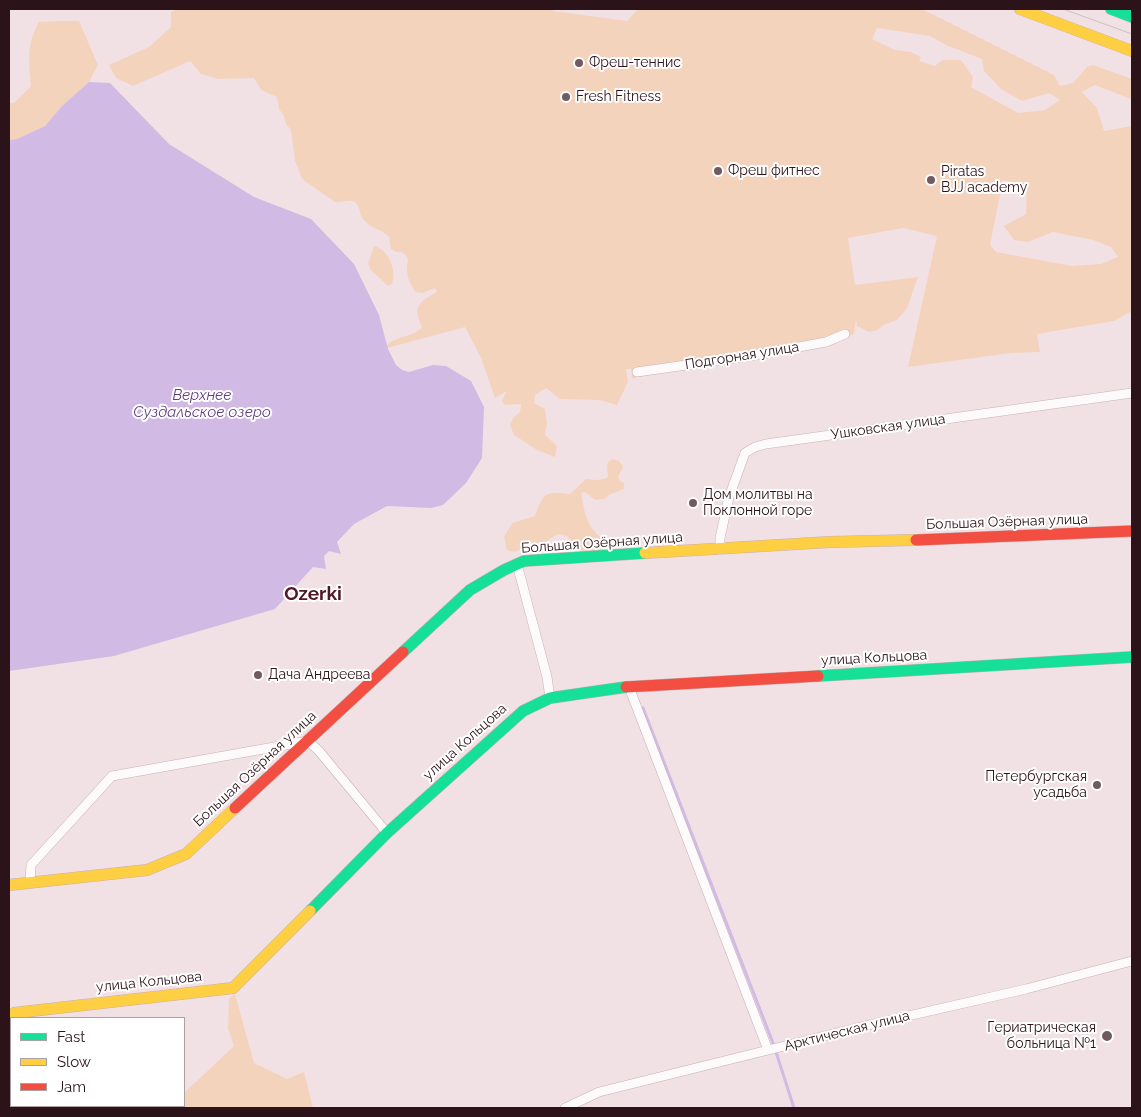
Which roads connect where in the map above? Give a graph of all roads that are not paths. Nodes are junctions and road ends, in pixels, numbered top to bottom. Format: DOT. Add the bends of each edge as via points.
graph roads {
  1 [pos="1020,9"];
  2 [pos="1111,9"];
  3 [pos="1132,17"];
  4 [pos="1132,51"];
  5 [pos="845,334"];
  6 [pos="637,372"];
  7 [pos="1132,392"];
  8 [pos="1132,531"];
  9 [pos="720,550"];
  10 [pos="517,564"];
  11 [pos="1132,657"];
  12 [pos="628,687"];
  13 [pos="550,698"];
  14 [pos="308,741"];
  15 [pos="387,833"];
  16 [pos="30,883"];
  17 [pos="9,885"];
  18 [pos="1132,961"];
  19 [pos="14,1013"];
  20 [pos="768,1050"];
  21 [pos="565,1108"];
  1 -- 4 [label="street"];
  2 -- 3 [label="street"];
  5 -- 6 [label="street, Подгорная улица" via="826,342 750,356"];
  7 -- 9 [label="street, Ушковская улица" via="755,447 745,453 729,497"];
  8 -- 9 [label="street, Большая Озёрная улица" via="830,542"];
  9 -- 10 [label="street, Большая Озёрная улица" via="538,560"];
  10 -- 13 [label="street"];
  10 -- 14 [label="street, Большая Озёрная улица" via="470,590"];
  11 -- 12 [label="street, улица Кольцова"];
  12 -- 13 [label="street, улица Кольцова"];
  12 -- 20 [label="street"];
  13 -- 15 [label="street, улица Кольцова" via="523,711"];
  14 -- 15 [label="street"];
  14 -- 16 [label="street, Большая Озёрная улица" via="186,854 147,870"];
  14 -- 16 [label="street" via="112,776 31,865"];
  15 -- 19 [label="street, улица Кольцова" via="233,988"];
  16 -- 17 [label="street, Большая Озёрная улица"];
  18 -- 20 [label="street, Арктическая улица"];
  20 -- 21 [label="street, Арктическая улица" via="599,1092"];
}
